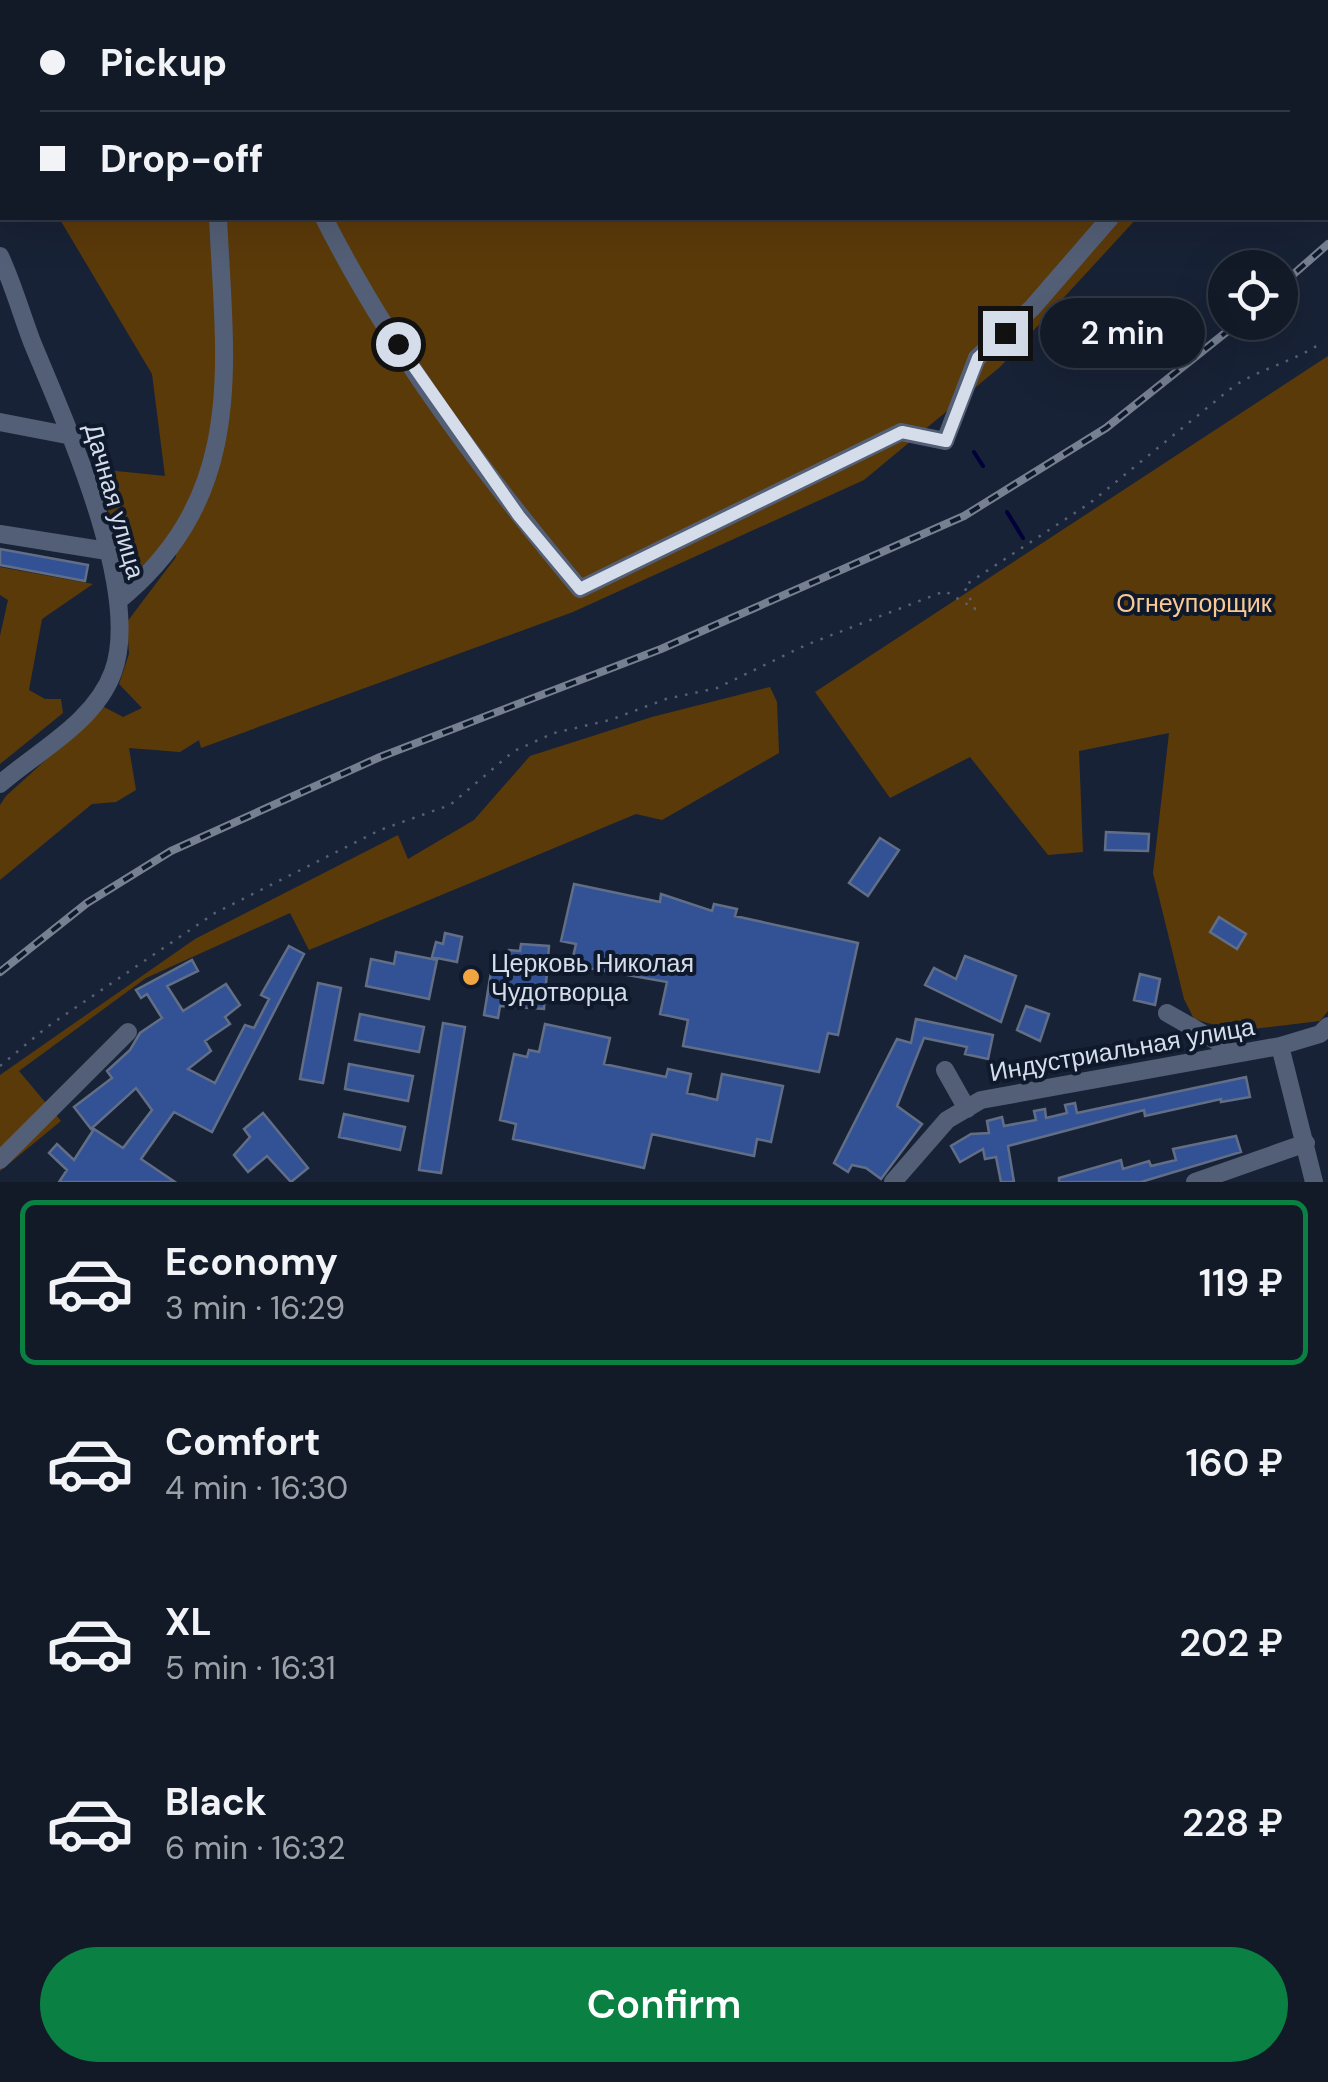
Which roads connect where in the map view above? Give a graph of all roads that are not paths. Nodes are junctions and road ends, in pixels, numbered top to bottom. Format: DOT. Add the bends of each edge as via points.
graph roads {
  1 [pos="218,220"];
  2 [pos="325,220"];
  3 [pos="1108,220"];
  4 [pos="0,256"];
  5 [pos="6,280"];
  6 [pos="0,422"];
  7 [pos="72,436"];
  8 [pos="0,534"];
  9 [pos="107,551"];
  10 [pos="118,601"];
  11 [pos="0,784"];
  12 [pos="1167,1013"];
  13 [pos="1328,1026"];
  14 [pos="128,1032"];
  15 [pos="1280,1046"];
  16 [pos="1237,1053"];
  17 [pos="945,1070"];
  18 [pos="967,1108"];
  19 [pos="1306,1142"];
  20 [pos="0,1160"];
  21 [pos="893,1182"];
  22 [pos="1195,1182"];
  23 [pos="1314,1182"];
  1 -- 10 [label="street" via="226,319 223,406 208,479 187,527"];
  2 -- 3 [label="street" via="415,369 580,589 902,432 946,441 978,358"];
  4 -- 5 [label="street, Дачная улица"];
  5 -- 7 [label="street, Дачная улица"];
  6 -- 7 [label="street"];
  7 -- 9 [label="street, Дачная улица"];
  8 -- 9 [label="street"];
  9 -- 10 [label="street, Дачная улица"];
  10 -- 11 [label="street, Дачная улица" via="116,656 103,692 72,727"];
  12 -- 16 [label="street"];
  13 -- 15 [label="street, Индустриальная улица"];
  14 -- 20 [label="street"];
  15 -- 16 [label="street, Индустриальная улица"];
  15 -- 19 [label="street"];
  16 -- 18 [label="street, Индустриальная улица" via="981,1100"];
  17 -- 18 [label="street"];
  18 -- 21 [label="street, Индустриальная улица" via="947,1120"];
  19 -- 22 [label="street"];
  19 -- 23 [label="street"];
}
